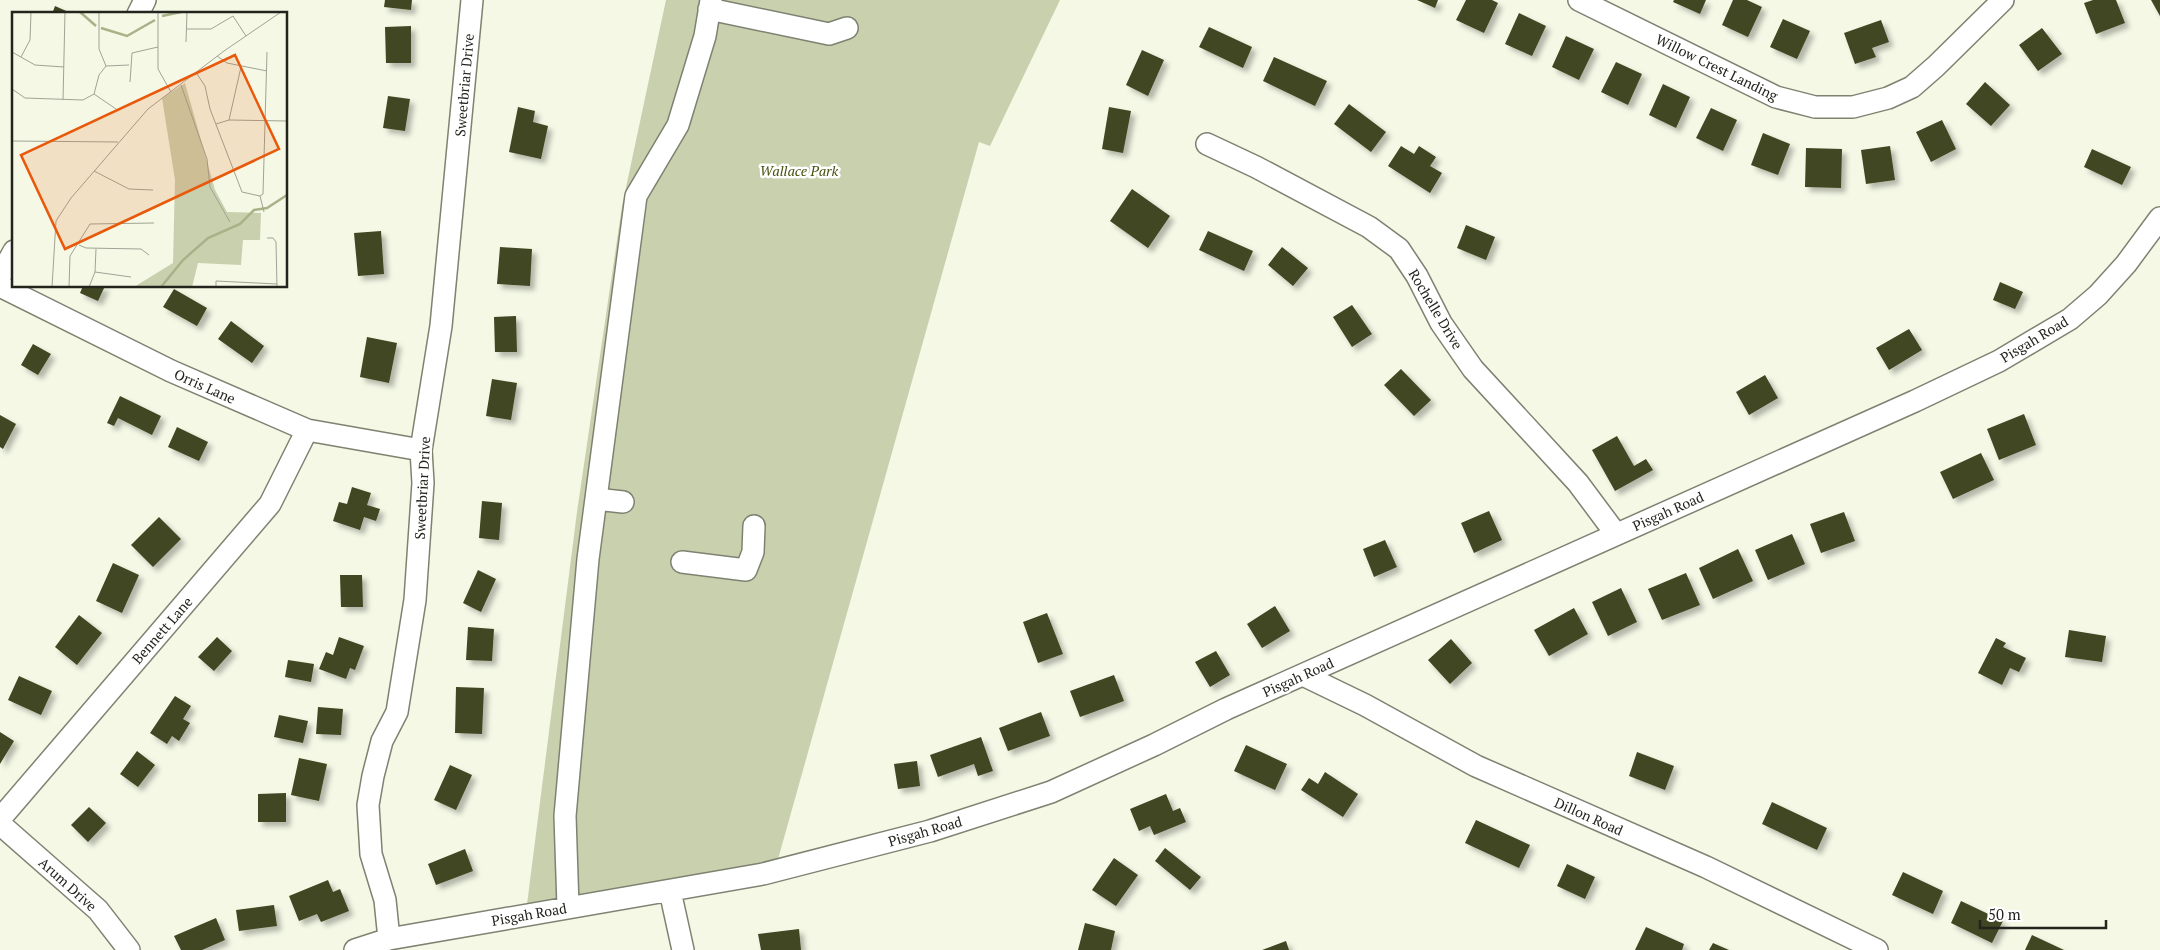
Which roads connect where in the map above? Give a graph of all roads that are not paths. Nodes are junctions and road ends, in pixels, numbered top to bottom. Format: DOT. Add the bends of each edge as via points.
graph roads {
  1 [pos="145,0"];
  2 [pos="472,0"];
  3 [pos="1579,0"];
  4 [pos="2003,0"];
  5 [pos="710,5"];
  6 [pos="139,12"];
  7 [pos="847,28"];
  8 [pos="1207,144"];
  9 [pos="2160,218"];
  10 [pos="12,255"];
  11 [pos="0,276"];
  12 [pos="0,286"];
  13 [pos="307,430"];
  14 [pos="421,450"];
  15 [pos="596,499"];
  16 [pos="623,502"];
  17 [pos="754,526"];
  18 [pos="1616,534"];
  19 [pos="682,562"];
  20 [pos="1303,675"];
  21 [pos="0,819"];
  22 [pos="0,824"];
  23 [pos="670,891"];
  24 [pos="568,907"];
  25 [pos="389,939"];
  26 [pos="129,950"];
  27 [pos="355,950"];
  28 [pos="683,950"];
  29 [pos="1877,950"];
  1 -- 6 [label="street"];
  2 -- 14 [label="street, Sweetbriar Drive" via="441,326"];
  3 -- 4 [label="street, Willow Crest Landing" via="1776,97 1815,108 1853,107 1888,98 1912,87"];
  5 -- 7 [label="street" via="829,34"];
  5 -- 15 [label="street" via="705,36 678,125 636,196"];
  8 -- 18 [label="street, Rochelle Drive" via="1360,223 1399,249 1441,322 1473,369 1578,483"];
  9 -- 18 [label="street, Pisgah Road" via="2098,296 2070,319 1999,361"];
  10 -- 11 [label="street"];
  12 -- 13 [label="street, Orris Lane" via="171,371"];
  13 -- 14 [label="street, Orris Lane"];
  13 -- 21 [label="street, Bennett Lane" via="270,504"];
  14 -- 25 [label="street, Sweetbriar Drive" via="423,483 415,600 397,712 382,741 368,806 371,854 385,900"];
  15 -- 16 [label="street"];
  15 -- 24 [label="street" via="598,548 565,816"];
  17 -- 19 [label="street" via="753,552 746,570"];
  18 -- 20 [label="street, Pisgah Road"];
  20 -- 23 [label="street, Pisgah Road" via="1051,792 930,831 764,874"];
  20 -- 29 [label="street, Dillon Road" via="1476,766 1706,867"];
  22 -- 26 [label="street, Arum Drive" via="98,910"];
  23 -- 24 [label="street, Pisgah Road"];
  23 -- 28 [label="street"];
  24 -- 25 [label="street, Pisgah Road"];
  25 -- 27 [label="street, Pisgah Road"];
}
